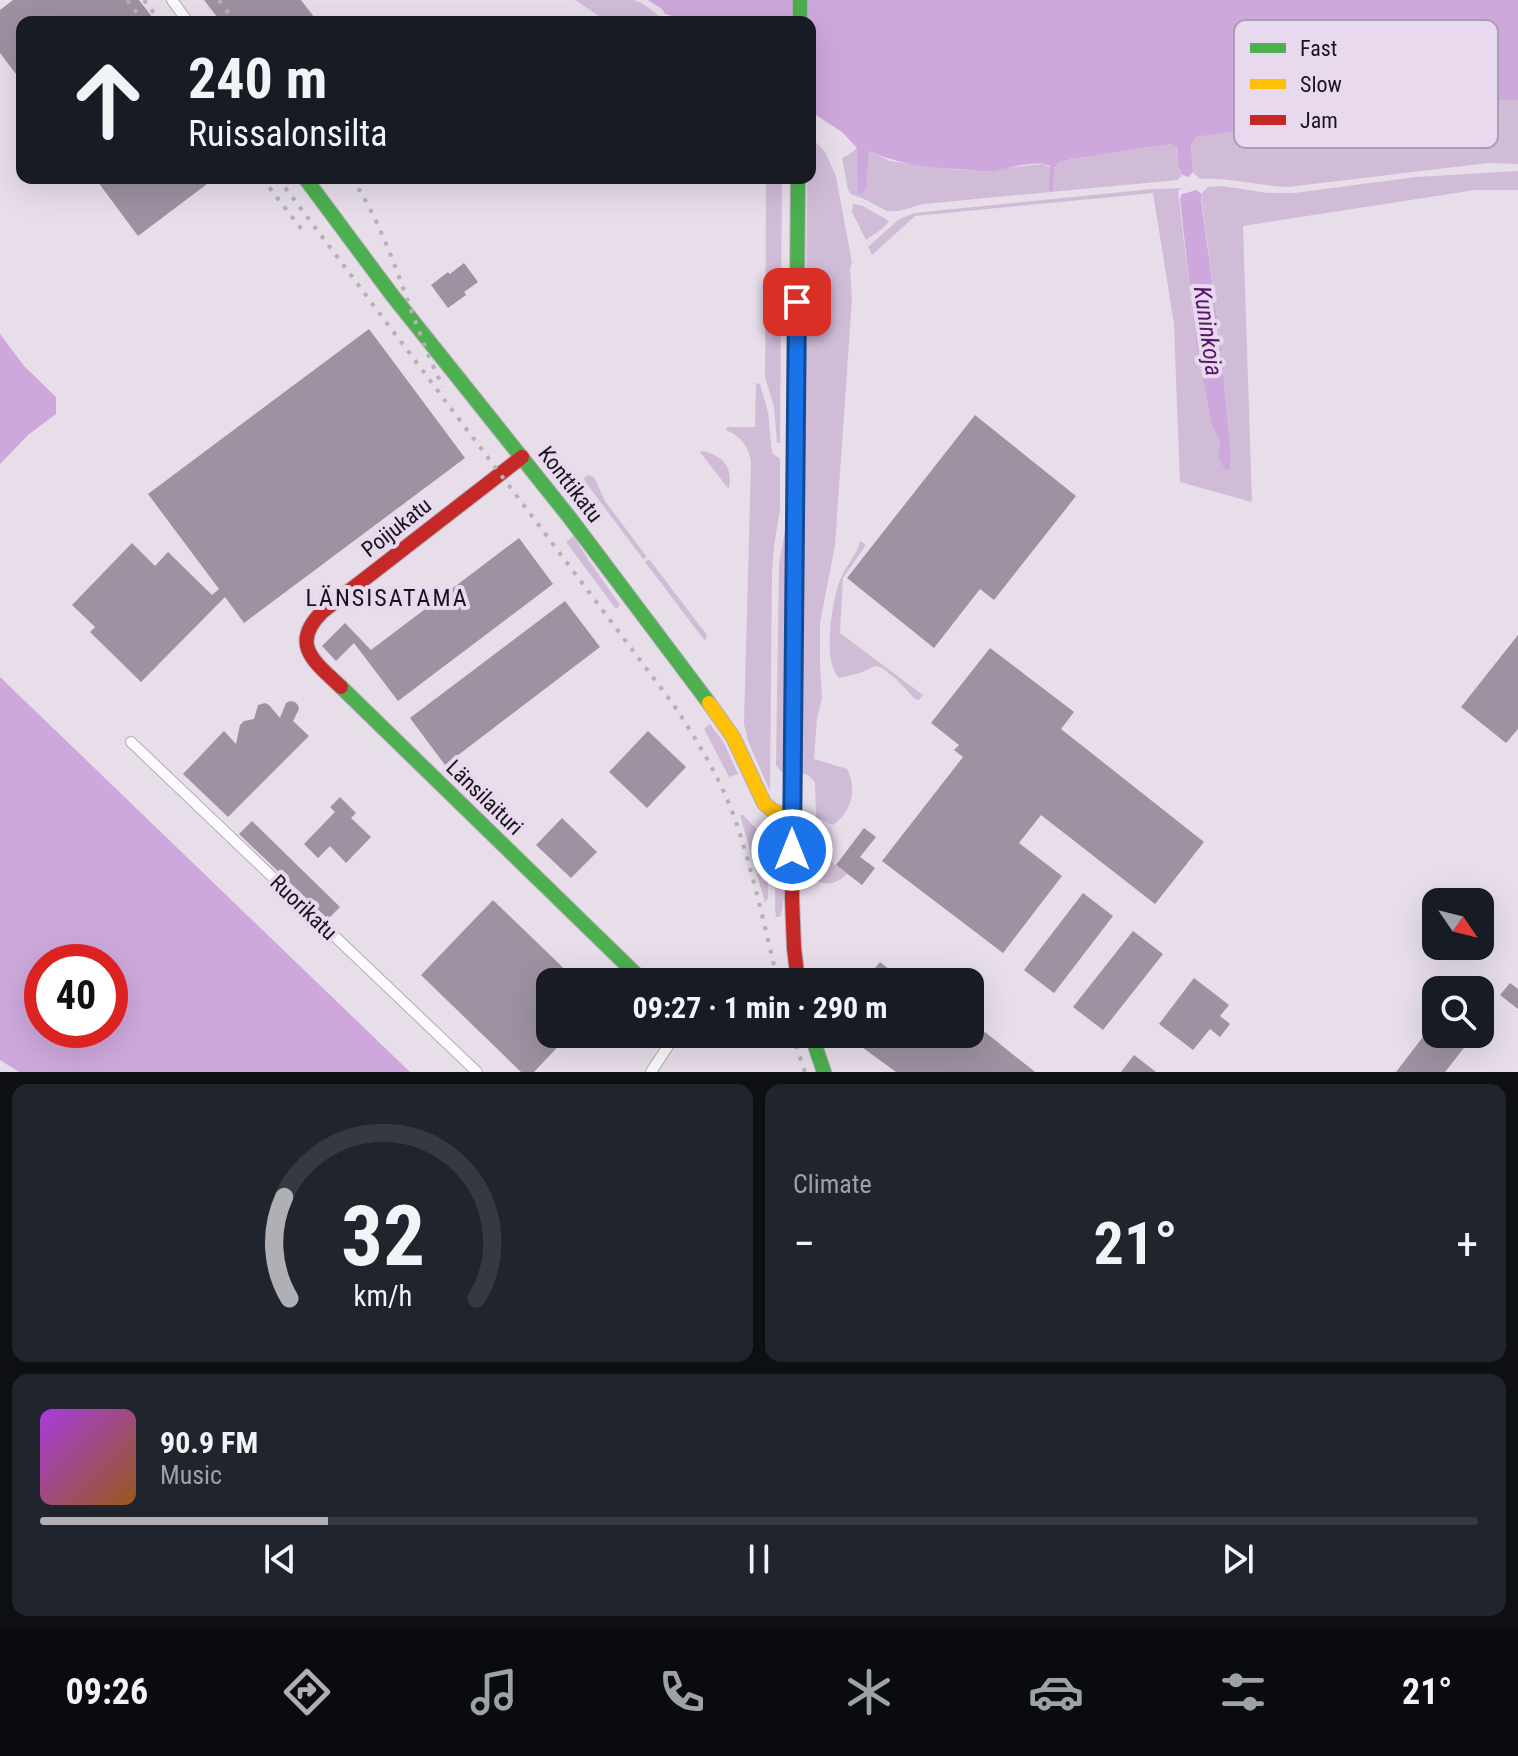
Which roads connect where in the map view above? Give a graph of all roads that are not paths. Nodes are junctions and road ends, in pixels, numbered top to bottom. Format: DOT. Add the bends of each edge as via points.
graph roads {
  1 [pos="309,184"];
  2 [pos="798,184"];
  3 [pos="522,457"];
  4 [pos="305,637"];
  5 [pos="131,742"];
  6 [pos="793,819"];
  7 [pos="630,968"];
  8 [pos="797,968"];
  9 [pos="667,1048"];
  10 [pos="816,1048"];
  11 [pos="477,1072"];
  12 [pos="651,1072"];
  13 [pos="824,1072"];
  1 -- 3 [label="street, Konttikatu"];
  2 -- 6 [label="street"];
  3 -- 4 [label="street, Poijukatu" via="322,612"];
  3 -- 6 [label="street, Konttikatu" via="717,713 764,803"];
  4 -- 7 [label="street, Länsilaituri" via="315,662"];
  5 -- 11 [label="street, Ruorikatu"];
  6 -- 8 [label="street"];
  9 -- 12 [label="street"];
  10 -- 13 [label="street"];
}
